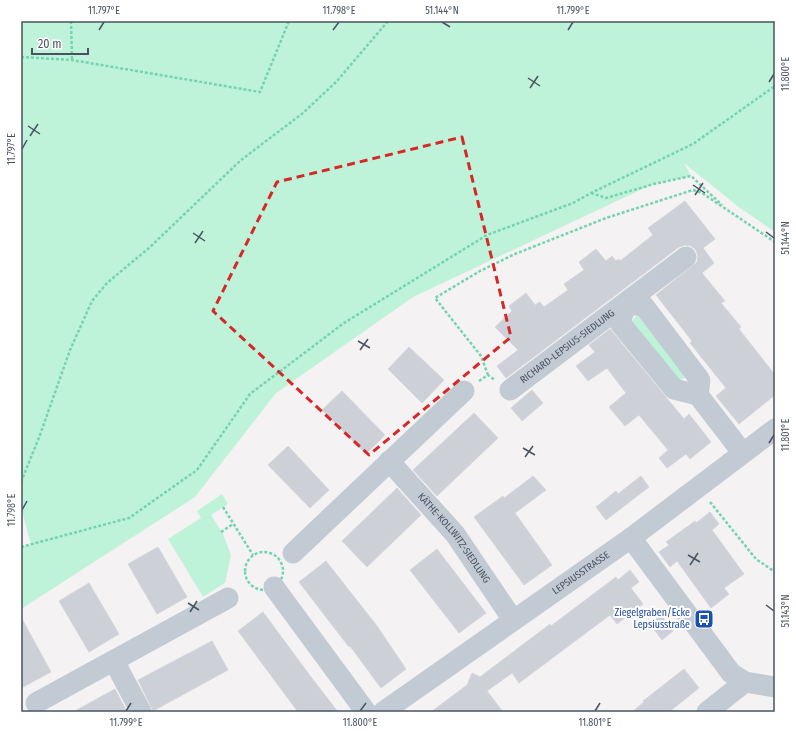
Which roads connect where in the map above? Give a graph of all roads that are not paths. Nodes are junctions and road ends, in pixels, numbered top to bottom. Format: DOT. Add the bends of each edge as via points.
graph roads {
  1 [pos="686,257"];
  2 [pos="626,304"];
  3 [pos="510,390"];
  4 [pos="464,391"];
  5 [pos="698,395"];
  6 [pos="775,429"];
  7 [pos="742,452"];
  8 [pos="389,462"];
  9 [pos="631,538"];
  10 [pos="293,553"];
  11 [pos="274,587"];
  12 [pos="228,598"];
  13 [pos="513,620"];
  14 [pos="114,661"];
  15 [pos="745,682"];
  16 [pos="775,687"];
  17 [pos="36,703"];
  18 [pos="141,712"];
  19 [pos="366,712"];
  20 [pos="383,712"];
  21 [pos="707,712"];
  1 -- 2 [label="street, RICHARD-LEPSIUS-SIEDLUNG"];
  2 -- 3 [label="street, RICHARD-LEPSIUS-SIEDLUNG"];
  2 -- 5 [label="street, RICHARD-LEPSIUS-SIEDLUNG" via="644,306 700,380"];
  2 -- 5 [label="street, RICHARD-LEPSIUS-SIEDLUNG" via="620,323 674,389"];
  4 -- 8 [label="street"];
  5 -- 7 [label="street"];
  6 -- 7 [label="street, LEPSIUSSTRASSE"];
  7 -- 9 [label="street, LEPSIUSSTRASSE"];
  8 -- 10 [label="street"];
  8 -- 13 [label="street, KÄTHE-KOLLWITZ-SIEDLUNG" via="455,534"];
  9 -- 13 [label="street, LEPSIUSSTRASSE"];
  9 -- 15 [label="street" via="731,673"];
  11 -- 19 [label="street"];
  12 -- 14 [label="street"];
  13 -- 20 [label="street, LEPSIUSSTRASSE"];
  14 -- 17 [label="street"];
  14 -- 18 [label="street"];
  15 -- 16 [label="street"];
  15 -- 21 [label="street"];
}
